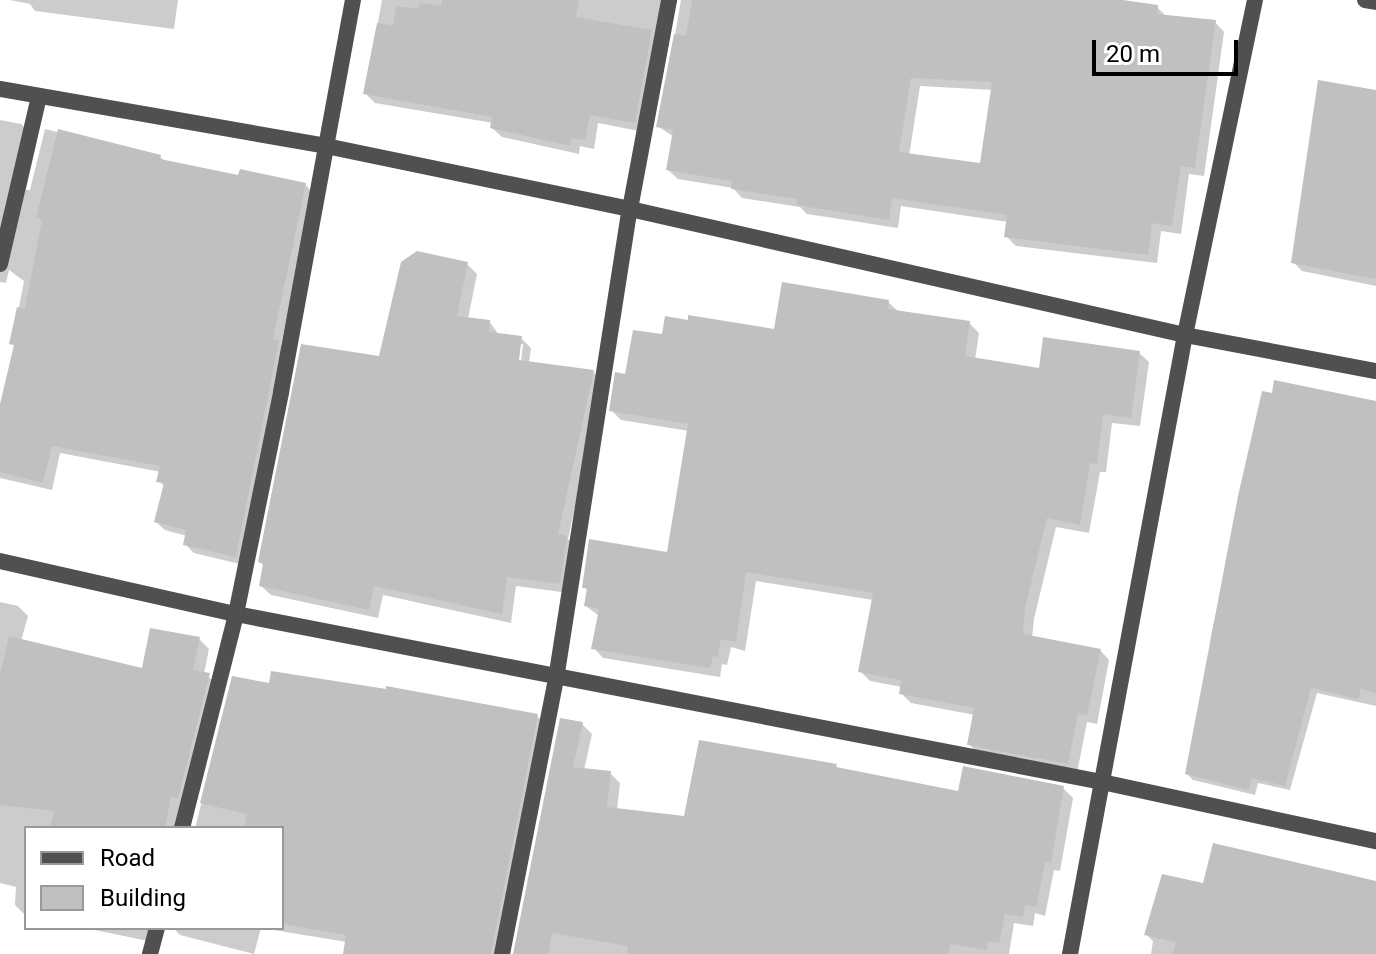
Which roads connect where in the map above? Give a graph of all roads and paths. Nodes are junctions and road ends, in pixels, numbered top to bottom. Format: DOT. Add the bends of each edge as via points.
graph roads {
  1 [pos="353,0"];
  2 [pos="669,0"];
  3 [pos="1255,0"];
  4 [pos="1365,0"];
  5 [pos="1376,2"];
  6 [pos="0,89"];
  7 [pos="39,97"];
  8 [pos="326,146"];
  9 [pos="630,209"];
  10 [pos="0,264"];
  11 [pos="1185,335"];
  12 [pos="1376,371"];
  13 [pos="0,561"];
  14 [pos="236,614"];
  15 [pos="556,679"];
  16 [pos="1102,782"];
  17 [pos="183,826"];
  18 [pos="1376,841"];
  19 [pos="156,930"];
  20 [pos="150,954"];
  21 [pos="502,954"];
  22 [pos="1070,954"];
  1 -- 8 [label="street"];
  2 -- 9 [label="street"];
  3 -- 11 [label="street"];
  4 -- 5 [label="street"];
  6 -- 7 [label="street"];
  7 -- 8 [label="street"];
  7 -- 10 [label="street"];
  8 -- 9 [label="street"];
  8 -- 14 [label="street"];
  9 -- 11 [label="street"];
  9 -- 15 [label="street"];
  11 -- 12 [label="street"];
  11 -- 16 [label="street"];
  13 -- 14 [label="street"];
  14 -- 15 [label="street"];
  14 -- 17 [label="street"];
  15 -- 16 [label="street"];
  15 -- 21 [label="street"];
  16 -- 18 [label="street"];
  16 -- 22 [label="street"];
  19 -- 20 [label="street"];
}
